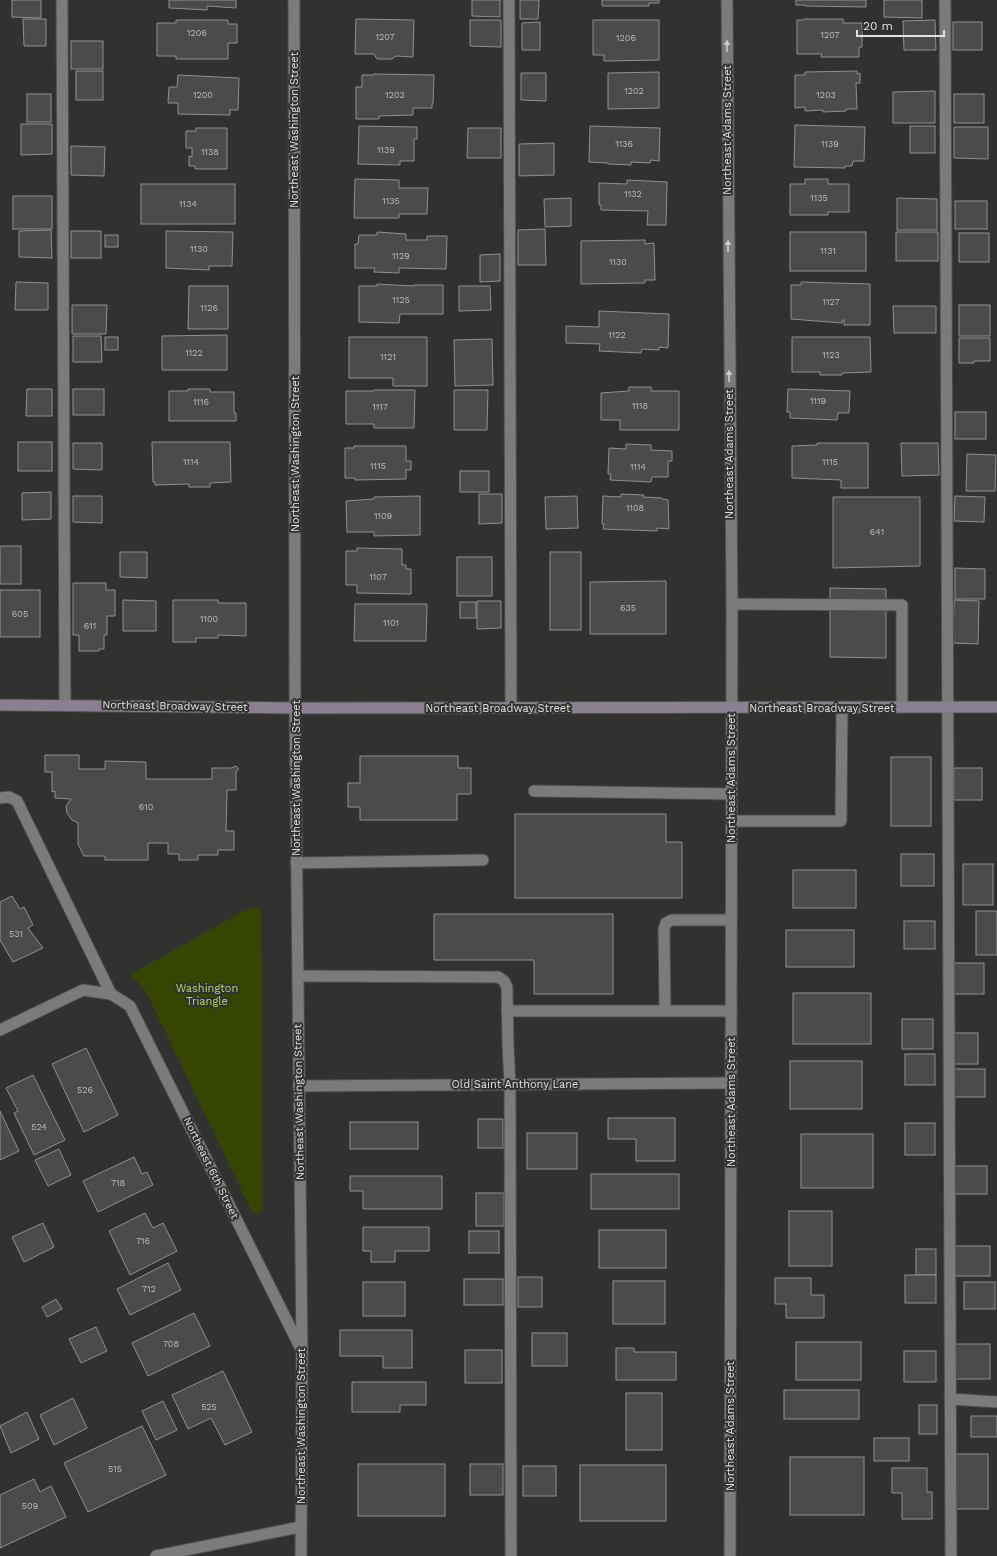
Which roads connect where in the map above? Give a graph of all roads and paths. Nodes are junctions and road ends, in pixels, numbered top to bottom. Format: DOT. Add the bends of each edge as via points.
graph roads {
  1 [pos="62,0"];
  2 [pos="294,0"];
  3 [pos="509,0"];
  4 [pos="727,0"];
  5 [pos="944,0"];
  6 [pos="732,604"];
  7 [pos="65,704"];
  8 [pos="0,705"];
  9 [pos="842,707"];
  10 [pos="902,707"];
  11 [pos="947,707"];
  12 [pos="997,707"];
  13 [pos="295,708"];
  14 [pos="511,708"];
  15 [pos="731,708"];
  16 [pos="534,791"];
  17 [pos="731,794"];
  18 [pos="0,798"];
  19 [pos="731,821"];
  20 [pos="483,860"];
  21 [pos="296,863"];
  22 [pos="731,920"];
  23 [pos="298,976"];
  24 [pos="111,994"];
  25 [pos="665,1010"];
  26 [pos="507,1011"];
  27 [pos="731,1011"];
  28 [pos="0,1030"];
  29 [pos="731,1083"];
  30 [pos="510,1084"];
  31 [pos="299,1086"];
  32 [pos="302,1351"];
  33 [pos="950,1399"];
  34 [pos="997,1402"];
  35 [pos="300,1527"];
  36 [pos="156,1556"];
  37 [pos="301,1556"];
  38 [pos="511,1556"];
  39 [pos="730,1556"];
  40 [pos="951,1556"];
  1 -- 7 [label="street"];
  2 -- 13 [label="street, Northeast Washington Street"];
  3 -- 14 [label="street"];
  6 -- 4 [label="street, Northeast Adams Street, one-way"];
  5 -- 11 [label="street"];
  6 -- 10 [label="street" via="902,605"];
  6 -- 15 [label="street, Northeast Adams Street"];
  7 -- 8 [label="main road, Northeast Broadway Street"];
  7 -- 13 [label="main road, Northeast Broadway Street"];
  9 -- 10 [label="main road, Northeast Broadway Street"];
  9 -- 15 [label="main road, Northeast Broadway Street"];
  9 -- 19 [label="street" via="842,821"];
  10 -- 11 [label="main road, Northeast Broadway Street"];
  11 -- 12 [label="main road, Northeast Broadway Street"];
  11 -- 33 [label="street"];
  13 -- 14 [label="main road, Northeast Broadway Street"];
  13 -- 21 [label="street, Northeast Washington Street"];
  14 -- 15 [label="main road, Northeast Broadway Street"];
  15 -- 17 [label="street, Northeast Adams Street"];
  16 -- 17 [label="street"];
  17 -- 19 [label="street, Northeast Adams Street"];
  18 -- 24 [label="street" via="9,797 16,801"];
  19 -- 22 [label="street, Northeast Adams Street"];
  20 -- 21 [label="street"];
  21 -- 23 [label="street, Northeast Washington Street"];
  22 -- 25 [label="street" via="672,920 666,923"];
  22 -- 27 [label="street, Northeast Adams Street"];
  23 -- 26 [label="street" via="498,977 507,987"];
  23 -- 31 [label="street, Northeast Washington Street"];
  24 -- 28 [label="street" via="83,990"];
  24 -- 32 [label="street, Northeast 6th Street" via="130,1006"];
  25 -- 26 [label="street"];
  25 -- 27 [label="street"];
  26 -- 30 [label="street"];
  27 -- 29 [label="street, Northeast Adams Street"];
  29 -- 30 [label="street, Old Saint Anthony Lane"];
  29 -- 39 [label="street, Northeast Adams Street"];
  30 -- 31 [label="street, Old Saint Anthony Lane"];
  30 -- 38 [label="street"];
  31 -- 32 [label="street, Northeast Washington Street"];
  32 -- 35 [label="street, Northeast Washington Street"];
  33 -- 34 [label="street"];
  33 -- 40 [label="street"];
  35 -- 36 [label="street"];
  35 -- 37 [label="street, Northeast Washington Street"];
}
